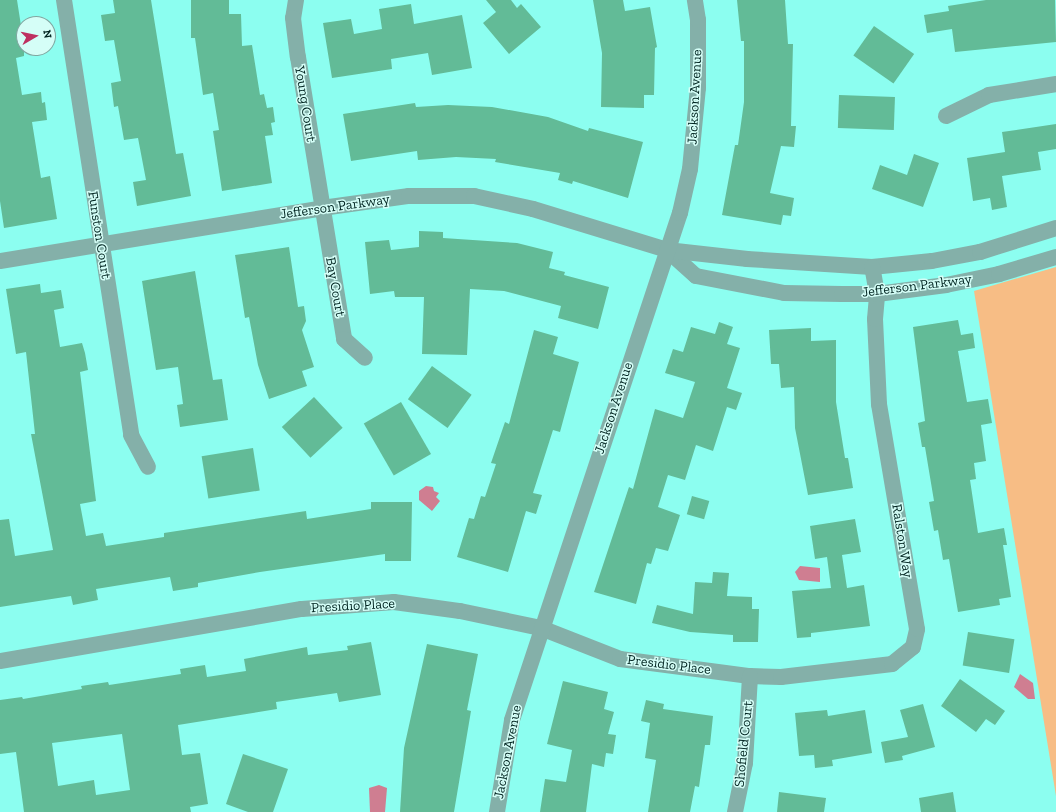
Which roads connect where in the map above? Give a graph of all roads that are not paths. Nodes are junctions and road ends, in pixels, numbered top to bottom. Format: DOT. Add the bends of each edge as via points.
graph roads {
  1 [pos="64,0"];
  2 [pos="296,0"];
  3 [pos="695,0"];
  4 [pos="1056,84"];
  5 [pos="946,116"];
  6 [pos="322,208"];
  7 [pos="1056,228"];
  8 [pos="101,244"];
  9 [pos="667,250"];
  10 [pos="1056,257"];
  11 [pos="0,261"];
  12 [pos="872,267"];
  13 [pos="877,294"];
  14 [pos="364,358"];
  15 [pos="148,466"];
  16 [pos="541,628"];
  17 [pos="0,661"];
  18 [pos="750,676"];
  19 [pos="497,812"];
  20 [pos="735,812"];
  1 -- 8 [label="street, Funston Court"];
  2 -- 6 [label="street, Young Court" via="293,18"];
  3 -- 9 [label="street, Jackson Avenue" via="698,20 698,88 694,132 680,213"];
  4 -- 5 [label="street" via="989,95"];
  6 -- 8 [label="street, Jefferson Parkway"];
  6 -- 9 [label="street, Jefferson Parkway" via="409,196 474,196 533,209"];
  6 -- 14 [label="street, Bay Court" via="344,339"];
  7 -- 12 [label="street, Jefferson Parkway" via="980,252 932,261"];
  8 -- 11 [label="street, Jefferson Parkway"];
  8 -- 15 [label="street, Funston Court" via="131,435"];
  9 -- 12 [label="street, Jefferson Parkway" via="747,259"];
  9 -- 13 [label="street, Jefferson Parkway" via="696,276 784,293"];
  9 -- 16 [label="street, Jackson Avenue"];
  10 -- 13 [label="street, Jefferson Parkway" via="992,276"];
  12 -- 13 [label="street, Ralston Way"];
  13 -- 18 [label="street, Ralston Way" via="875,318 879,404 917,629 913,647 892,664 781,677"];
  16 -- 17 [label="street, Presidio Place" via="460,611 394,602 302,609"];
  16 -- 18 [label="street, Presidio Place" via="620,659"];
  16 -- 19 [label="street, Jackson Avenue" via="512,720"];
  18 -- 20 [label="street, Shofield Court" via="745,763"];
}
